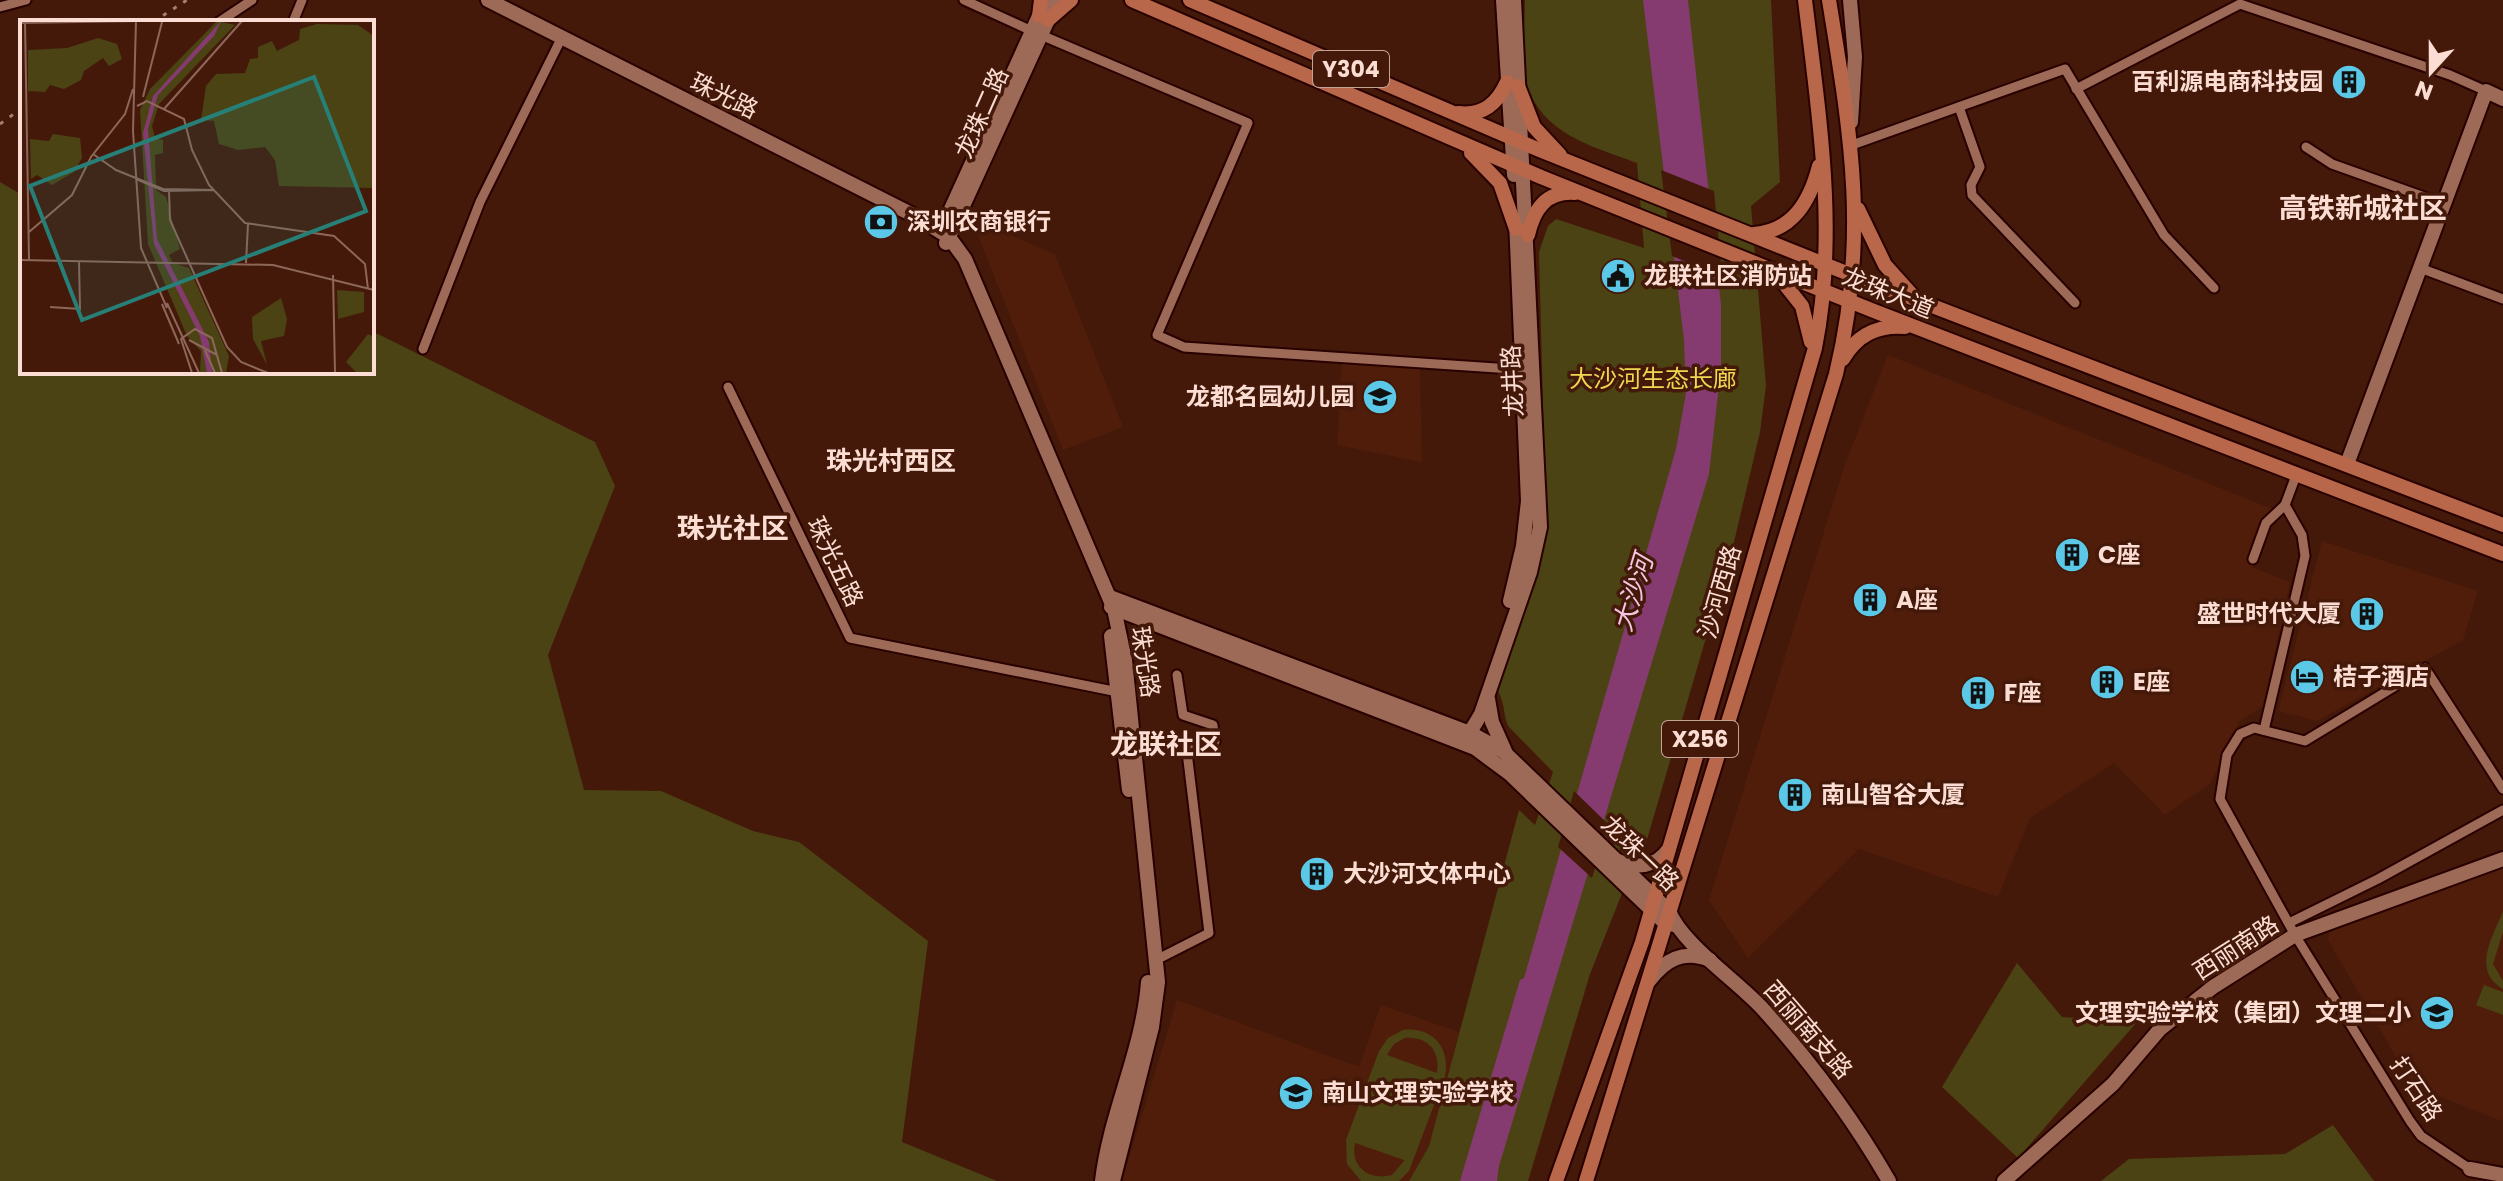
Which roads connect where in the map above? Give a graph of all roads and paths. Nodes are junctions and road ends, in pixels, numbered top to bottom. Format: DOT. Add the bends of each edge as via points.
graph roads {
  1 [pos="26,0"];
  2 [pos="252,0"];
  3 [pos="302,0"];
  4 [pos="488,0"];
  5 [pos="964,0"];
  6 [pos="1043,0"];
  7 [pos="1057,0"];
  8 [pos="1071,0"];
  9 [pos="1132,0"];
  10 [pos="1190,0"];
  11 [pos="1503,0"];
  12 [pos="1514,0"];
  13 [pos="1805,0"];
  14 [pos="1829,0"];
  15 [pos="1850,0"];
  16 [pos="0,7"];
  17 [pos="1043,18"];
  18 [pos="222,20"];
  19 [pos="294,20"];
  20 [pos="1036,33"];
  21 [pos="561,39"];
  22 [pos="1512,84"];
  23 [pos="2076,89"];
  24 [pos="2486,91"];
  25 [pos="2503,99"];
  26 [pos="1959,107"];
  27 [pos="1450,112"];
  28 [pos="1850,127"];
  29 [pos="1440,134"];
  30 [pos="1517,141"];
  31 [pos="1852,145"];
  32 [pos="2306,147"];
  33 [pos="1822,152"];
  34 [pos="1570,162"];
  35 [pos="1519,168"];
  36 [pos="1854,191"];
  37 [pos="1583,194"];
  38 [pos="2444,204"];
  39 [pos="1522,232"];
  40 [pos="1749,234"];
  41 [pos="946,237"];
  42 [pos="1827,265"];
  43 [pos="2420,268"];
  44 [pos="1769,269"];
  45 [pos="1854,276"];
  46 [pos="2214,288"];
  47 [pos="1825,292"];
  48 [pos="2503,299"];
  49 [pos="1852,302"];
  50 [pos="1922,303"];
  51 [pos="2075,303"];
  52 [pos="1926,332"];
  53 [pos="423,349"];
  54 [pos="1811,361"];
  55 [pos="1528,370"];
  56 [pos="1836,374"];
  57 [pos="728,387"];
  58 [pos="2347,464"];
  59 [pos="2297,473"];
  60 [pos="2285,505"];
  61 [pos="2503,525"];
  62 [pos="2503,554"];
  63 [pos="2253,559"];
  64 [pos="1109,603"];
  65 [pos="1177,675"];
  66 [pos="1488,691"];
  67 [pos="1118,692"];
  68 [pos="2264,730"];
  69 [pos="1460,733"];
  70 [pos="1510,757"];
  71 [pos="2503,789"];
  72 [pos="2503,810"];
  73 [pos="1668,850"];
  74 [pos="1614,859"];
  75 [pos="2503,859"];
  76 [pos="1653,903"];
  77 [pos="1670,920"];
  78 [pos="2292,929"];
  79 [pos="1158,959"];
  80 [pos="1714,962"];
  81 [pos="1644,988"];
  82 [pos="2470,1169"];
  83 [pos="2503,1175"];
  84 [pos="1102,1181"];
  85 [pos="1113,1181"];
  86 [pos="1556,1181"];
  87 [pos="1586,1181"];
  88 [pos="1889,1181"];
  89 [pos="2004,1181"];
  90 [pos="2484,1181"];
  1 -- 16 [label="street"];
  2 -- 18 [label="street"];
  3 -- 19 [label="street"];
  4 -- 21 [label="street, 珠光路"];
  5 -- 20 [label="street"];
  6 -- 17 [label="main road"];
  7 -- 17 [label="street, 龙珠二路"];
  8 -- 17 [label="main road"];
  9 -- 29 [label="main road, 龙珠大道"];
  10 -- 27 [label="main road, 龙珠大道 / Y304"];
  11 -- 22 [label="street, 龙井路"];
  12 -- 22 [label="street, 龙井路"];
  13 -- 33 [label="main road, 沙河西路"];
  14 -- 28 [label="main road, 沙河西路"];
  15 -- 28 [label="street" via="1855,57"];
  17 -- 20 [label="street, 龙珠二路"];
  20 -- 41 [label="street, 龙珠二路"];
  20 -- 55 [label="street" via="1248,123 1157,335 1184,347"];
  21 -- 41 [label="street, 珠光路"];
  21 -- 53 [label="street" via="480,202"];
  22 -- 27 [label="main road" via="1481,112"];
  22 -- 30 [label="street, 龙井路"];
  22 -- 34 [label="main road" via="1534,127"];
  23 -- 24 [label="street" via="2240,4"];
  23 -- 26 [label="street" via="2065,69"];
  23 -- 46 [label="street" via="2164,235"];
  24 -- 25 [label="street"];
  24 -- 38 [label="street"];
  26 -- 31 [label="street"];
  26 -- 51 [label="street" via="1980,167 1972,195"];
  27 -- 30 [label="main road, 龙珠大道 / Y304"];
  28 -- 31 [label="main road, 沙河西路"];
  29 -- 35 [label="main road, 龙珠大道"];
  29 -- 39 [label="main road" via="1491,170"];
  30 -- 34 [label="main road, 龙珠大道 / Y304"];
  30 -- 35 [label="street, 龙井路"];
  31 -- 36 [label="main road, 沙河西路"];
  32 -- 38 [label="street" via="2332,164"];
  33 -- 40 [label="main road" via="1798,214 1772,231"];
  33 -- 42 [label="main road, 沙河西路"];
  34 -- 40 [label="main road, 龙珠大道 / Y304"];
  35 -- 37 [label="main road, 龙珠大道"];
  35 -- 39 [label="street, 龙井路"];
  36 -- 45 [label="main road, 沙河西路"];
  36 -- 50 [label="main road" via="1885,265"];
  37 -- 39 [label="main road" via="1559,194 1541,203"];
  37 -- 44 [label="main road, 龙珠大道"];
  38 -- 43 [label="street"];
  39 -- 55 [label="street, 龙井路"];
  40 -- 42 [label="main road, 龙珠大道"];
  41 -- 64 [label="street, 珠光路" via="965,259"];
  42 -- 45 [label="main road, 龙珠大道"];
  42 -- 47 [label="main road, 沙河西路 / X256"];
  43 -- 48 [label="street"];
  43 -- 58 [label="street"];
  44 -- 47 [label="main road, 龙珠大道"];
  44 -- 54 [label="main road" via="1802,306 1810,330"];
  45 -- 49 [label="main road, 沙河西路"];
  45 -- 50 [label="main road, 龙珠大道"];
  47 -- 49 [label="main road, 龙珠大道 / X256"];
  47 -- 54 [label="main road, 沙河西路 / X256"];
  49 -- 52 [label="main road, 龙珠大道 / X256"];
  49 -- 56 [label="main road, 沙河西路"];
  50 -- 58 [label="main road, 龙珠大道"];
  52 -- 56 [label="main road, X256" via="1895,326 1872,330 1850,348"];
  52 -- 59 [label="main road, 龙珠大道 / X256"];
  54 -- 73 [label="main road, 沙河西路 / X256"];
  55 -- 66 [label="street, 龙井路" via="1540,527 1530,572"];
  55 -- 69 [label="street, 龙井路" via="1523,546 1515,585"];
  56 -- 77 [label="main road, 沙河西路 / X256"];
  57 -- 67 [label="street, 珠光五路" via="850,638"];
  58 -- 61 [label="main road, 龙珠大道"];
  59 -- 60 [label="street"];
  59 -- 62 [label="main road, 龙珠大道 / X256"];
  60 -- 63 [label="street" via="2266,523"];
  60 -- 68 [label="street" via="2302,535 2305,556"];
  64 -- 67 [label="street, 珠光路"];
  64 -- 69 [label="street, 龙珠一路"];
  64 -- 79 [label="street, 珠光路" via="1125,660"];
  65 -- 79 [label="street" via="1183,715 1213,725 1215,742 1186,744 1209,933"];
  66 -- 69 [label="street, 龙井路" via="1479,718"];
  66 -- 70 [label="street" via="1492,722"];
  67 -- 84 [label="street, 珠光路" via="1149,974 1142,1023"];
  68 -- 71 [label="street" via="2305,741 2425,668"];
  68 -- 78 [label="street, 打石路" via="2247,730 2231,745 2220,799"];
  69 -- 70 [label="street, 龙珠一路"];
  69 -- 76 [label="street, 龙珠一路"];
  70 -- 74 [label="street, 龙珠一路"];
  72 -- 78 [label="street"];
  73 -- 74 [label="street" via="1642,866"];
  73 -- 76 [label="main road, 沙河西路 / X256"];
  74 -- 76 [label="street, 龙珠一路"];
  75 -- 78 [label="street, 西丽南路"];
  76 -- 77 [label="street, 龙珠一路"];
  76 -- 86 [label="main road, 沙河西路 / X256"];
  77 -- 80 [label="street, 西丽南支路"];
  77 -- 81 [label="main road, 沙河西路 / X256"];
  78 -- 82 [label="street, 打石路" via="2421,1136"];
  78 -- 89 [label="street, 西丽南路" via="2160,1029 2113,1084"];
  79 -- 85 [label="street, 珠光路" via="1152,1027"];
  80 -- 81 [label="street" via="1693,955 1675,957"];
  80 -- 88 [label="street, 西丽南支路" via="1836,1095"];
  81 -- 87 [label="main road, 沙河西路 / X256"];
  82 -- 83 [label="street"];
  82 -- 90 [label="street"];
}
